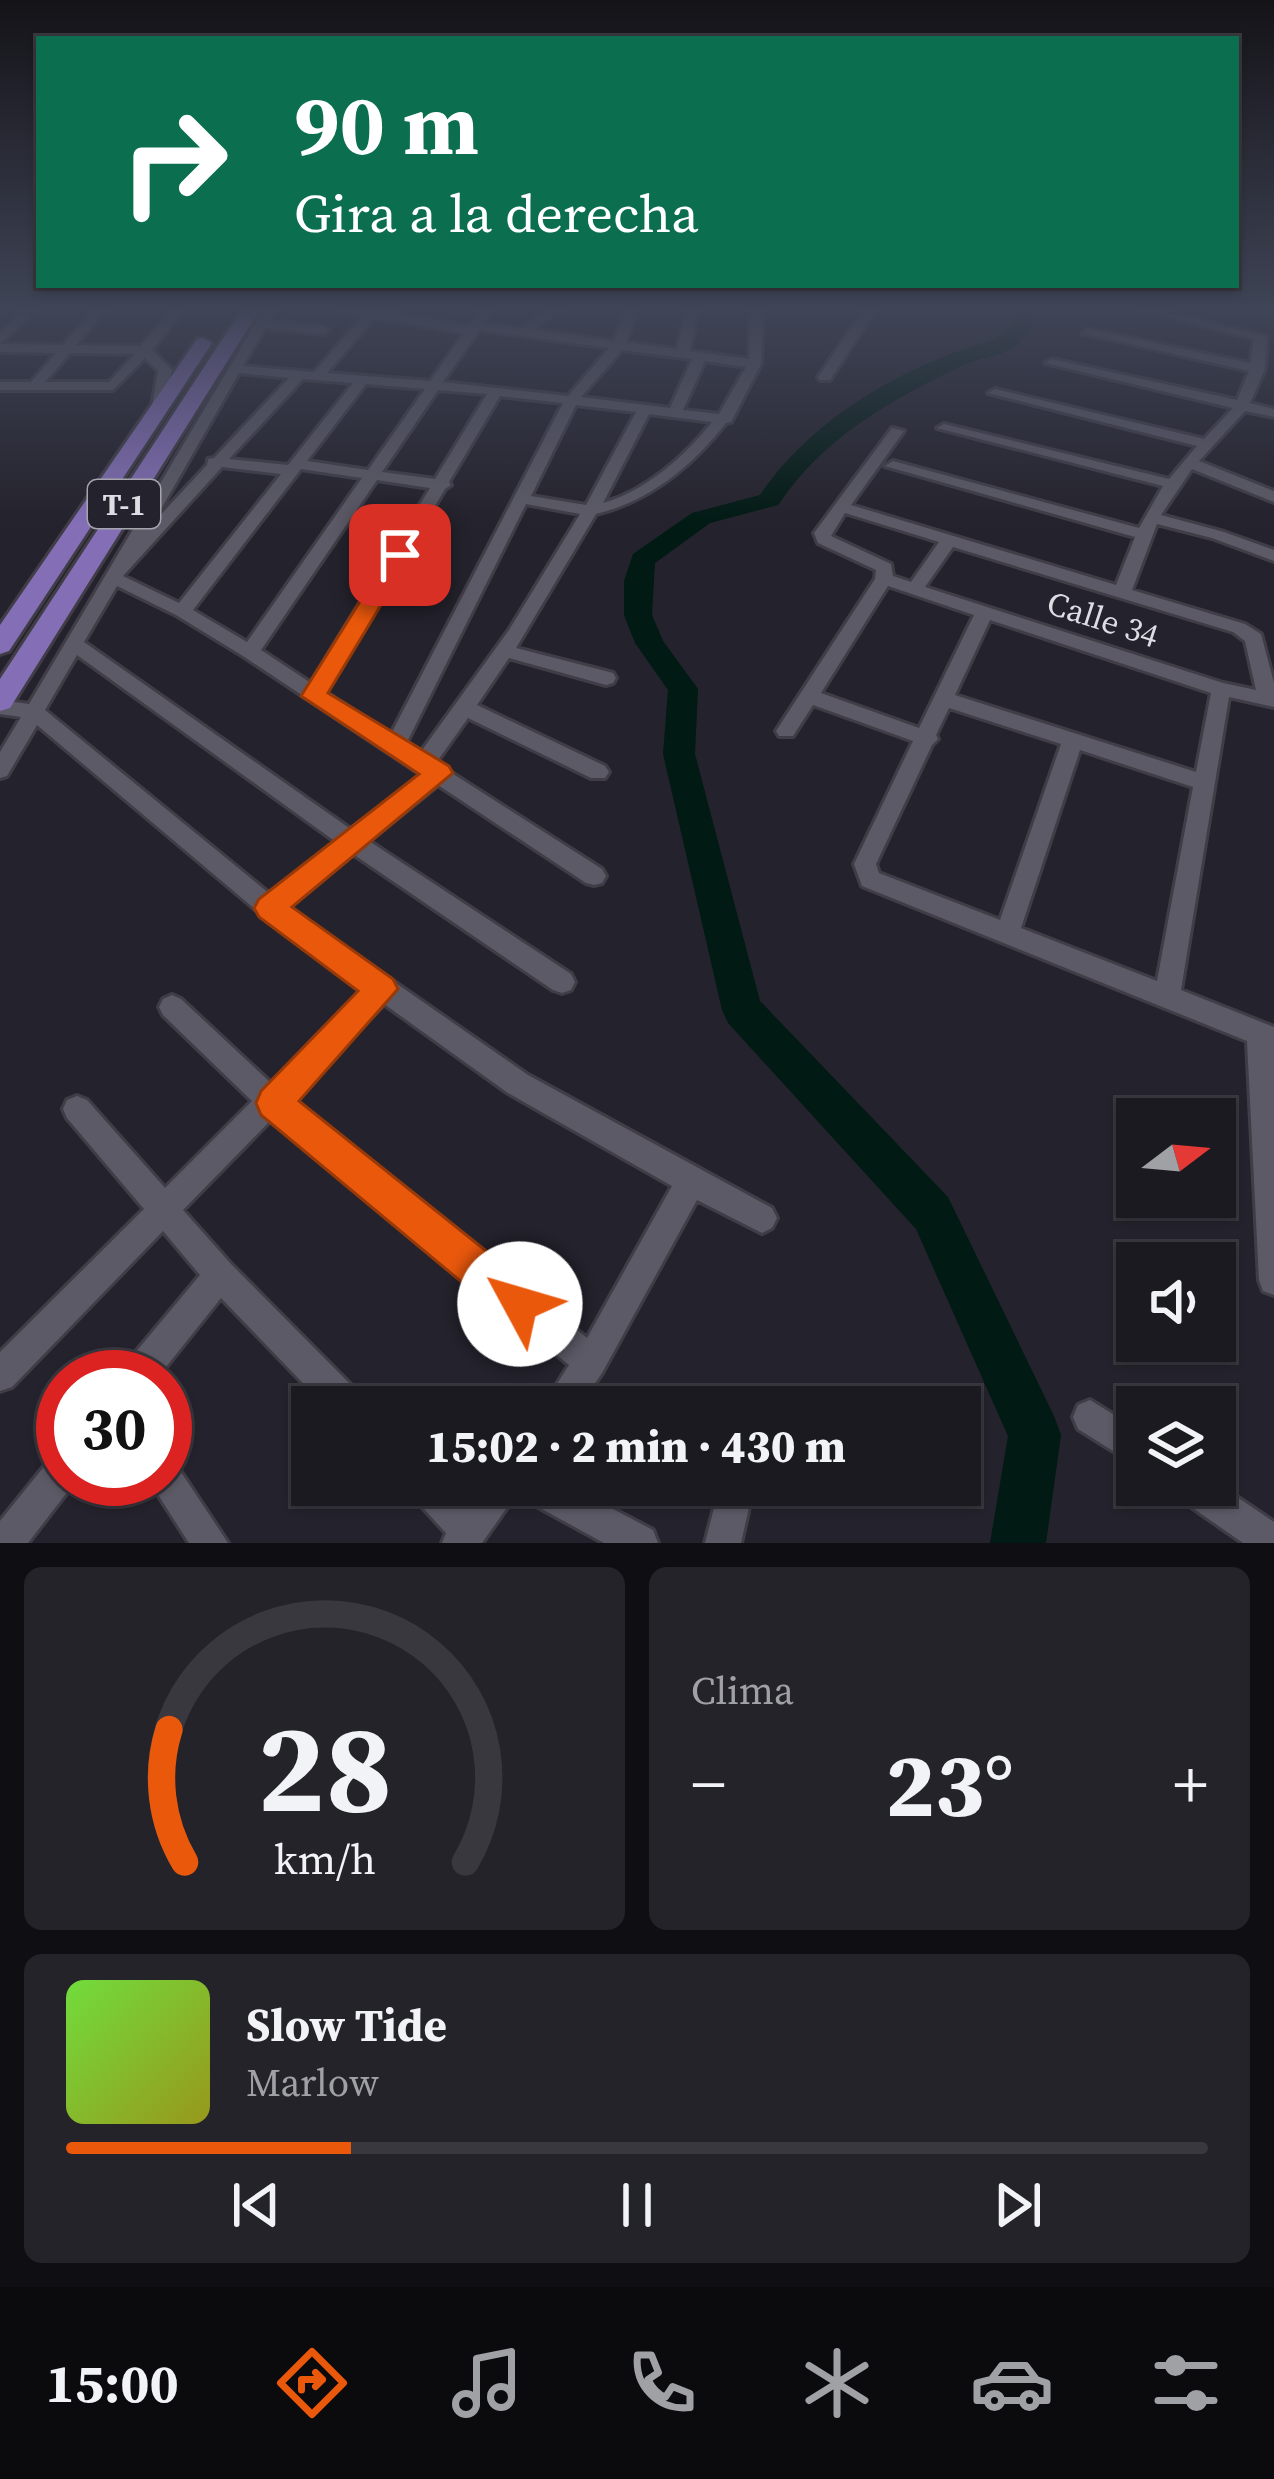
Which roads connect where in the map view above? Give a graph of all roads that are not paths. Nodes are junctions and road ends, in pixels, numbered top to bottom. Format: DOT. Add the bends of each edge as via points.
graph roads {
  1 [pos="39,381"];
  2 [pos="118,381"];
  3 [pos="163,381"];
  4 [pos="176,381"];
  5 [pos="215,381"];
  6 [pos="229,381"];
  7 [pos="303,381"];
  8 [pos="362,381"];
  9 [pos="393,381"];
  10 [pos="434,381"];
  11 [pos="588,381"];
  12 [pos="684,381"];
  13 [pos="745,381"];
  14 [pos="1131,381"];
  15 [pos="1254,381"];
  16 [pos="431,385"];
  17 [pos="0,386"];
  18 [pos="33,388"];
  19 [pos="496,391"];
  20 [pos="995,393"];
  21 [pos="572,399"];
  22 [pos="159,406"];
  23 [pos="1246,407"];
  24 [pos="645,408"];
  25 [pos="675,412"];
  26 [pos="1274,413"];
  27 [pos="726,418"];
  28 [pos="944,428"];
  29 [pos="898,430"];
  30 [pos="1207,444"];
  31 [pos="183,459"];
  32 [pos="219,462"];
  33 [pos="1191,463"];
  34 [pos="893,466"];
  35 [pos="292,467"];
  36 [pos="369,474"];
  37 [pos="1172,484"];
  38 [pos="443,485"];
  39 [pos="1274,497"];
  40 [pos="519,498"];
  41 [pos="840,507"];
  42 [pos="595,510"];
  43 [pos="1147,526"];
  44 [pos="950,539"];
  45 [pos="1274,556"];
  46 [pos="112,578"];
  47 [pos="884,579"];
  48 [pos="915,589"];
  49 [pos="1123,591"];
  50 [pos="182,611"];
  51 [pos="984,613"];
  52 [pos="72,642"];
  53 [pos="0,645"];
  54 [pos="250,652"];
  55 [pos="508,652"];
  56 [pos="606,678"];
  57 [pos="1221,688"];
  58 [pos="314,696"];
  59 [pos="810,696"];
  60 [pos="946,700"];
  61 [pos="1271,700"];
  62 [pos="0,704"];
  63 [pos="466,708"];
  64 [pos="33,711"];
  65 [pos="786,731"];
  66 [pos="928,739"];
  67 [pos="1073,739"];
  68 [pos="395,746"];
  69 [pos="432,768"];
  70 [pos="0,770"];
  71 [pos="598,772"];
  72 [pos="1207,783"];
  73 [pos="350,841"];
  74 [pos="594,876"];
  75 [pos="270,908"];
  76 [pos="1008,931"];
  77 [pos="562,982"];
  78 [pos="382,989"];
  79 [pos="1167,997"];
  80 [pos="172,1007"];
  81 [pos="1267,1036"];
  82 [pos="273,1103"];
  83 [pos="76,1109"];
  84 [pos="691,1181"];
  85 [pos="165,1213"];
  86 [pos="762,1218"];
  87 [pos="220,1275"];
  88 [pos="1274,1280"];
  89 [pos="159,1350"];
  90 [pos="591,1362"];
  91 [pos="0,1375"];
  92 [pos="328,1386"];
  93 [pos="574,1386"];
  94 [pos="1090,1417"];
  95 [pos="1116,1435"];
  96 [pos="36,1504"];
  97 [pos="184,1506"];
  98 [pos="441,1506"];
  99 [pos="488,1506"];
  100 [pos="571,1506"];
  101 [pos="732,1506"];
  102 [pos="1220,1506"];
  103 [pos="465,1537"];
  104 [pos="5,1543"];
  105 [pos="210,1543"];
  106 [pos="640,1543"];
  107 [pos="722,1543"];
  108 [pos="1274,1543"];
  1 -- 18 [label="street"];
  2 -- 18 [label="street"];
  3 -- 22 [label="street"];
  4 -- 22 [label="main road, T-1"];
  5 -- 62 [label="main road, T-1"];
  6 -- 31 [label="street"];
  7 -- 32 [label="street"];
  8 -- 35 [label="street"];
  9 -- 16 [label="street"];
  10 -- 16 [label="street"];
  11 -- 21 [label="street"];
  12 -- 25 [label="street"];
  13 -- 27 [label="street"];
  14 -- 23 [label="street"];
  15 -- 23 [label="street"];
  16 -- 19 [label="street"];
  16 -- 36 [label="street"];
  17 -- 18 [label="street"];
  19 -- 21 [label="street"];
  19 -- 38 [label="street"];
  20 -- 30 [label="street"];
  21 -- 24 [label="street"];
  21 -- 40 [label="street"];
  22 -- 53 [label="main road, T-1"];
  23 -- 26 [label="street"];
  23 -- 30 [label="street"];
  24 -- 25 [label="street"];
  24 -- 42 [label="street"];
  25 -- 27 [label="street"];
  27 -- 42 [label="street" via="636,494"];
  28 -- 37 [label="street"];
  29 -- 41 [label="street"];
  30 -- 33 [label="street"];
  31 -- 32 [label="street"];
  31 -- 46 [label="street"];
  32 -- 35 [label="street"];
  32 -- 46 [label="street"];
  33 -- 37 [label="street"];
  33 -- 39 [label="street"];
  34 -- 43 [label="street"];
  35 -- 36 [label="street"];
  35 -- 50 [label="street"];
  36 -- 38 [label="street"];
  36 -- 54 [label="street"];
  37 -- 43 [label="street"];
  38 -- 58 [label="street"];
  40 -- 42 [label="street"];
  40 -- 68 [label="street"];
  41 -- 44 [label="street"];
  41 -- 47 [label="street, Calle 34" via="821,536 884,568"];
  42 -- 55 [label="street"];
  43 -- 45 [label="street" via="1218,535"];
  43 -- 49 [label="street"];
  44 -- 48 [label="street"];
  44 -- 49 [label="street"];
  46 -- 50 [label="street"];
  46 -- 52 [label="street"];
  47 -- 48 [label="street, Calle 34"];
  47 -- 59 [label="street"];
  48 -- 51 [label="street, Calle 34"];
  49 -- 61 [label="street" via="1247,632"];
  50 -- 54 [label="street"];
  51 -- 57 [label="street, Calle 34"];
  51 -- 60 [label="street"];
  52 -- 64 [label="street"];
  52 -- 73 [label="street"];
  54 -- 58 [label="street"];
  55 -- 56 [label="street"];
  55 -- 63 [label="street"];
  57 -- 61 [label="street, Calle 34"];
  57 -- 72 [label="street"];
  58 -- 68 [label="street"];
  59 -- 65 [label="street"];
  59 -- 66 [label="street"];
  60 -- 66 [label="street"];
  60 -- 67 [label="street"];
  62 -- 64 [label="street"];
  63 -- 69 [label="street"];
  63 -- 71 [label="street"];
  64 -- 70 [label="street"];
  64 -- 75 [label="street"];
  66 -- 76 [label="street" via="866,871"];
  67 -- 72 [label="street"];
  67 -- 76 [label="street"];
  68 -- 69 [label="street"];
  69 -- 73 [label="street"];
  69 -- 74 [label="street"];
  72 -- 79 [label="street"];
  73 -- 75 [label="street"];
  73 -- 77 [label="street"];
  75 -- 78 [label="street"];
  76 -- 79 [label="street"];
  78 -- 82 [label="street"];
  78 -- 84 [label="street" via="518,1084"];
  79 -- 81 [label="street"];
  80 -- 82 [label="street"];
  81 -- 88 [label="street"];
  82 -- 85 [label="street"];
  82 -- 90 [label="street"];
  83 -- 85 [label="street"];
  84 -- 86 [label="street"];
  84 -- 90 [label="street"];
  85 -- 87 [label="street"];
  85 -- 91 [label="street"];
  87 -- 89 [label="street"];
  87 -- 92 [label="street"];
  90 -- 93 [label="street"];
  94 -- 95 [label="street"];
  96 -- 104 [label="street"];
  97 -- 105 [label="street"];
  98 -- 103 [label="street"];
  99 -- 103 [label="street"];
  100 -- 106 [label="street"];
  101 -- 107 [label="street"];
  102 -- 108 [label="street"];
}
